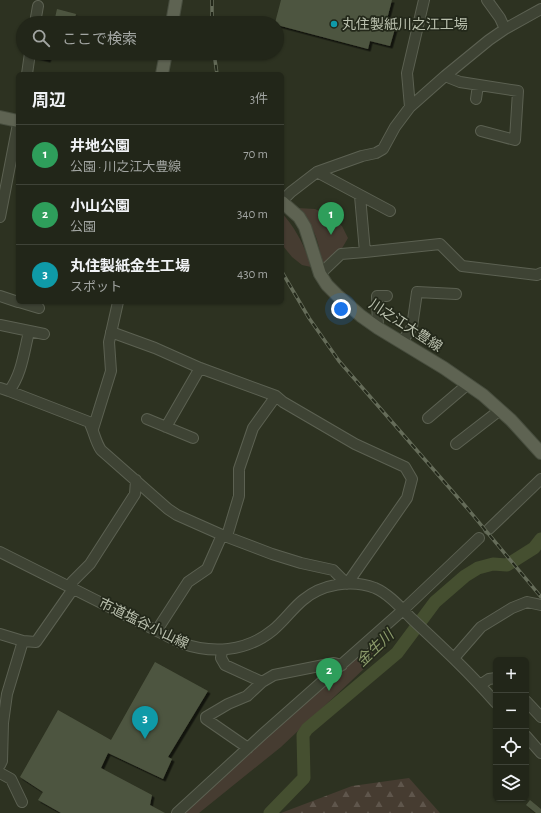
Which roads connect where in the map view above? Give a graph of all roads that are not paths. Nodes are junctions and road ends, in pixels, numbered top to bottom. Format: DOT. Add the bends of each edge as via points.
graph roads {
  1 [pos="176,0"];
  2 [pos="424,0"];
  3 [pos="487,0"];
  4 [pos="38,6"];
  5 [pos="541,9"];
  6 [pos="36,16"];
  7 [pos="173,16"];
  8 [pos="505,29"];
  9 [pos="29,60"];
  10 [pos="165,60"];
  11 [pos="26,72"];
  12 [pos="162,72"];
  13 [pos="445,76"];
  14 [pos="478,85"];
  15 [pos="476,99"];
  16 [pos="410,107"];
  17 [pos="0,117"];
  18 [pos="16,121"];
  19 [pos="481,132"];
  20 [pos="16,133"];
  21 [pos="317,172"];
  22 [pos="360,196"];
  23 [pos="284,200"];
  24 [pos="284,204"];
  25 [pos="390,211"];
  26 [pos="0,217"];
  27 [pos="365,252"];
  28 [pos="541,273"];
  29 [pos="320,274"];
  30 [pos="456,294"];
  31 [pos="0,296"];
  32 [pos="387,296"];
  33 [pos="16,301"];
  34 [pos="26,304"];
  35 [pos="118,304"];
  36 [pos="39,308"];
  37 [pos="0,326"];
  38 [pos="378,328"];
  39 [pos="29,332"];
  40 [pos="111,332"];
  41 [pos="44,334"];
  42 [pos="402,342"];
  43 [pos="200,368"];
  44 [pos="468,384"];
  45 [pos="5,390"];
  46 [pos="276,396"];
  47 [pos="500,410"];
  48 [pos="428,418"];
  49 [pos="147,419"];
  50 [pos="166,427"];
  51 [pos="93,429"];
  52 [pos="193,438"];
  53 [pos="456,444"];
  54 [pos="541,453"];
  55 [pos="541,479"];
  56 [pos="136,480"];
  57 [pos="489,529"];
  58 [pos="225,536"];
  59 [pos="479,538"];
  60 [pos="0,552"];
  61 [pos="347,584"];
  62 [pos="73,588"];
  63 [pos="541,605"];
  64 [pos="404,611"];
  65 [pos="157,630"];
  66 [pos="0,634"];
  67 [pos="23,641"];
  68 [pos="222,650"];
  69 [pos="454,658"];
  70 [pos="342,665"];
  71 [pos="493,678"];
  72 [pos="262,682"];
  73 [pos="480,685"];
  74 [pos="493,700"];
  75 [pos="529,703"];
  76 [pos="541,717"];
  77 [pos="529,739"];
  78 [pos="248,748"];
  79 [pos="541,753"];
  80 [pos="0,765"];
  81 [pos="0,773"];
  82 [pos="22,802"];
  83 [pos="177,813"];
  1 -- 7 [label="main road"];
  2 -- 16 [label="street" via="407,73"];
  3 -- 8 [label="street"];
  4 -- 6 [label="street"];
  5 -- 8 [label="street"];
  8 -- 13 [label="street"];
  9 -- 11 [label="street"];
  10 -- 12 [label="main road"];
  13 -- 14 [label="street"];
  13 -- 16 [label="street"];
  14 -- 15 [label="street"];
  14 -- 19 [label="street" via="518,91 515,140"];
  16 -- 21 [label="street" via="383,149"];
  17 -- 18 [label="main road"];
  20 -- 26 [label="street"];
  21 -- 22 [label="street"];
  21 -- 23 [label="street"];
  22 -- 25 [label="street"];
  22 -- 27 [label="street"];
  24 -- 29 [label="main road, 川之江大豊線" via="305,227"];
  27 -- 28 [label="street" via="440,244 462,266 537,275"];
  27 -- 29 [label="street" via="341,254"];
  29 -- 38 [label="main road, 川之江大豊線" via="336,295"];
  30 -- 42 [label="street" via="417,292 412,327"];
  31 -- 33 [label="street"];
  32 -- 38 [label="street" via="377,296"];
  34 -- 36 [label="street"];
  35 -- 40 [label="street"];
  37 -- 39 [label="street"];
  38 -- 42 [label="main road, 川之江大豊線"];
  39 -- 41 [label="street"];
  39 -- 45 [label="street" via="13,386"];
  40 -- 43 [label="street"];
  40 -- 51 [label="street" via="111,371"];
  42 -- 44 [label="main road, 川之江大豊線"];
  43 -- 46 [label="street"];
  43 -- 50 [label="street"];
  44 -- 47 [label="main road, 川之江大豊線"];
  44 -- 48 [label="street"];
  45 -- 51 [label="street" via="83,419 89,422"];
  46 -- 58 [label="street" via="253,428 239,469 239,496"];
  46 -- 61 [label="street" via="355,444 405,467 412,479 406,498"];
  47 -- 53 [label="street"];
  47 -- 54 [label="main road, 川之江大豊線"];
  49 -- 50 [label="street"];
  50 -- 52 [label="street"];
  51 -- 56 [label="street" via="96,444 101,450"];
  55 -- 57 [label="street"];
  56 -- 58 [label="street" via="177,515"];
  56 -- 62 [label="street" via="135,494 90,564 72,582"];
  58 -- 61 [label="street" via="272,554 333,570"];
  58 -- 65 [label="street" via="207,569 188,582"];
  59 -- 64 [label="street"];
  60 -- 62 [label="street, 市道塩谷小山線"];
  61 -- 64 [label="street, 市道塩谷小山線" via="376,588"];
  61 -- 68 [label="street, 市道塩谷小山線" via="315,591 259,640 246,646"];
  62 -- 65 [label="street, 市道塩谷小山線"];
  62 -- 67 [label="street" via="36,642"];
  63 -- 69 [label="street" via="527,602 512,608 482,628"];
  64 -- 69 [label="street, 市道塩谷小山線"];
  64 -- 70 [label="street"];
  65 -- 68 [label="street, 市道塩谷小山線" via="192,647"];
  66 -- 67 [label="street"];
  67 -- 80 [label="street" via="7,694"];
  68 -- 72 [label="street" via="221,658 225,665"];
  69 -- 73 [label="street, 市道塩谷小山線"];
  70 -- 72 [label="street" via="334,663 274,675"];
  70 -- 78 [label="street"];
  71 -- 73 [label="street"];
  72 -- 78 [label="street" via="248,696 206,717"];
  73 -- 74 [label="street, 市道塩谷小山線"];
  75 -- 76 [label="street"];
  77 -- 79 [label="street"];
  78 -- 83 [label="street"];
  81 -- 82 [label="street" via="11,778"];
}
